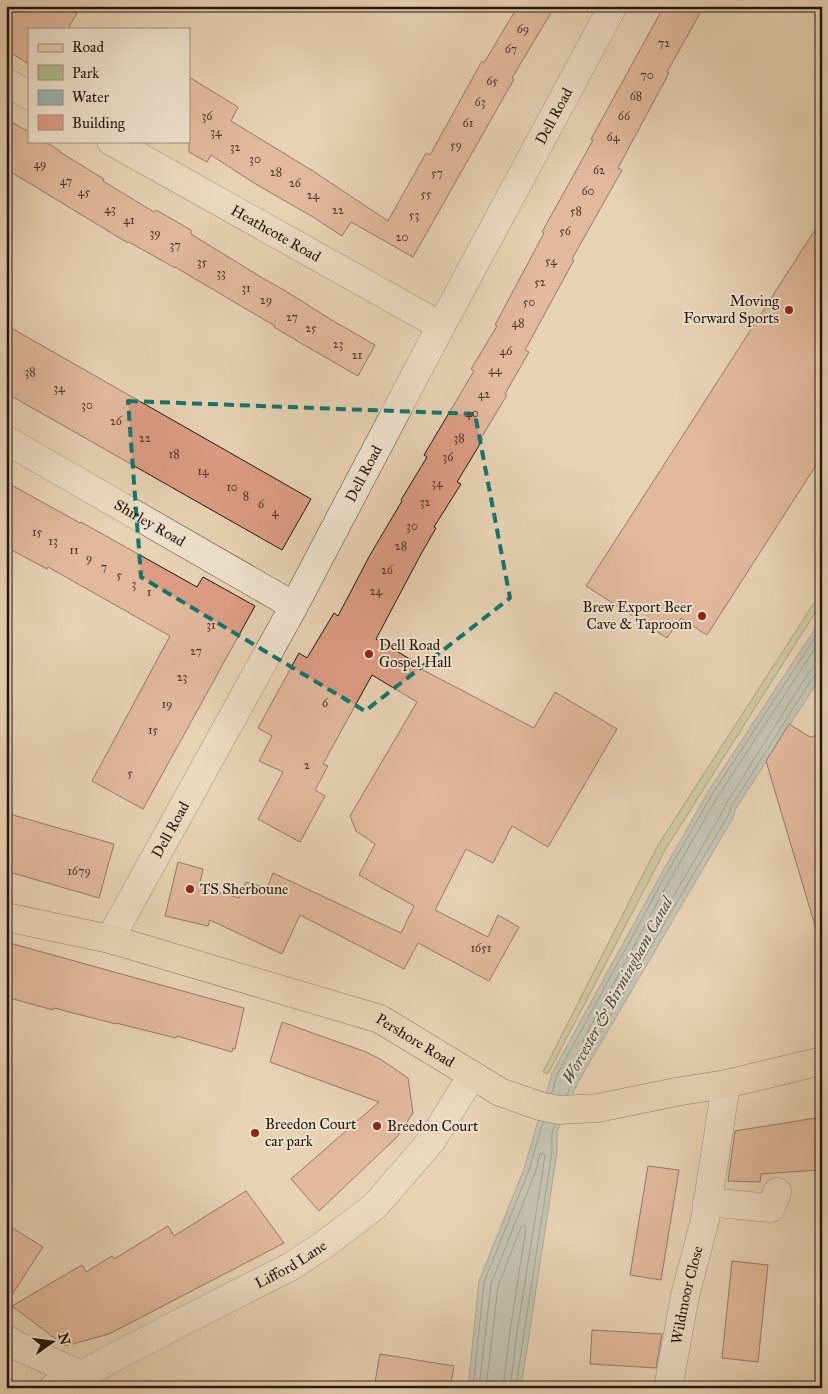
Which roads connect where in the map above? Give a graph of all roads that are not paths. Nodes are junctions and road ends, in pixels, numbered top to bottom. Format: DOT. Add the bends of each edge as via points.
graph roads {
  1 [pos="613,6"];
  2 [pos="6,82"];
  3 [pos="28,94"];
  4 [pos="113,142"];
  5 [pos="441,326"];
  6 [pos="6,440"];
  7 [pos="294,606"];
  8 [pos="6,917"];
  9 [pos="110,939"];
  10 [pos="822,1061"];
  11 [pos="472,1075"];
  12 [pos="726,1084"];
  13 [pos="699,1088"];
  14 [pos="719,1120"];
  15 [pos="777,1192"];
  16 [pos="707,1202"];
  17 [pos="6,1339"];
  18 [pos="81,1375"];
  19 [pos="53,1388"];
  20 [pos="668,1388"];
  1 -- 5 [label="street, Dell Road"];
  2 -- 3 [label="street"];
  4 -- 5 [label="street, Heathcote Road"];
  5 -- 7 [label="street, Dell Road"];
  6 -- 7 [label="street, Shirley Road"];
  7 -- 9 [label="street, Dell Road"];
  8 -- 9 [label="main road, Pershore Road"];
  9 -- 11 [label="main road, Pershore Road" via="380,1019"];
  10 -- 12 [label="main road, Pershore Road"];
  11 -- 13 [label="main road, Pershore Road" via="500,1092 558,1110 598,1108"];
  11 -- 18 [label="street, Lifford Lane" via="432,1140 375,1206 356,1221 290,1267"];
  12 -- 13 [label="main road, Pershore Road"];
  12 -- 14 [label="street, Wildmoor Close"];
  13 -- 14 [label="street"];
  14 -- 16 [label="street, Wildmoor Close"];
  15 -- 16 [label="street" via="771,1208"];
  16 -- 20 [label="street, Wildmoor Close"];
  17 -- 18 [label="street"];
  18 -- 19 [label="street, Lifford Lane"];
}
